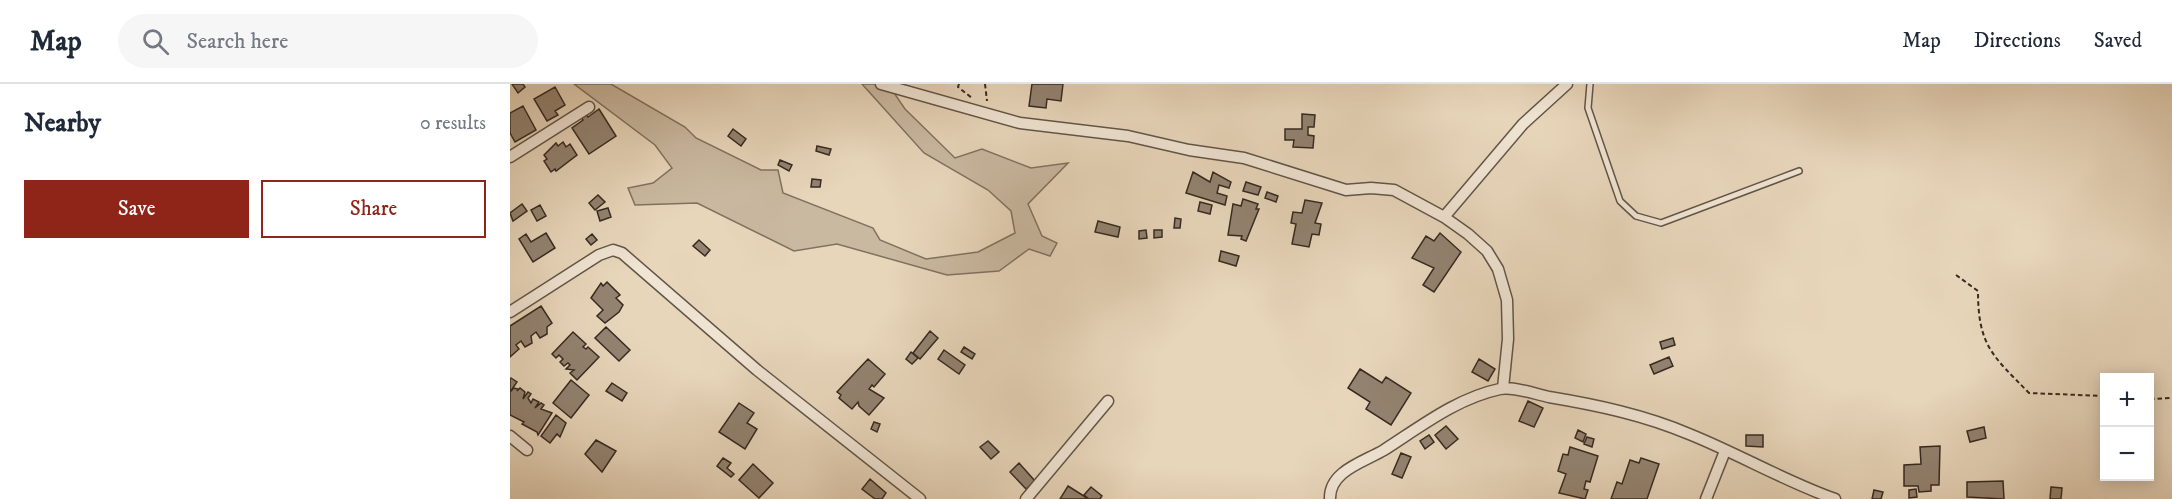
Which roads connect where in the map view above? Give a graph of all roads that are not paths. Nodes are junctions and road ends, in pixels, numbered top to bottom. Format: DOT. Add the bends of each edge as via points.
graph roads {
  1 [pos="881,84"];
  2 [pos="1567,84"];
  3 [pos="1590,84"];
  4 [pos="589,108"];
  5 [pos="510,158"];
  6 [pos="1799,171"];
  7 [pos="1444,217"];
  8 [pos="510,312"];
  9 [pos="1503,388"];
  10 [pos="1108,401"];
  11 [pos="510,436"];
  12 [pos="527,450"];
  13 [pos="1725,451"];
  14 [pos="920,499"];
  15 [pos="1026,499"];
  16 [pos="1330,499"];
  17 [pos="1706,499"];
  18 [pos="1834,499"];
  1 -- 7 [label="street" via="1020,123 1128,136 1244,158 1346,190 1394,190"];
  2 -- 7 [label="street" via="1523,124"];
  3 -- 6 [label="lane" via="1588,108 1620,201 1636,216 1660,223"];
  4 -- 5 [label="street"];
  7 -- 9 [label="street" via="1487,251 1504,283 1508,339"];
  8 -- 14 [label="street" via="599,255 613,250 622,253 758,370"];
  9 -- 13 [label="street" via="1644,417"];
  9 -- 16 [label="street" via="1440,413 1343,472 1333,485"];
  10 -- 15 [label="street"];
  11 -- 12 [label="street"];
  13 -- 17 [label="street"];
  13 -- 18 [label="street"];
}
